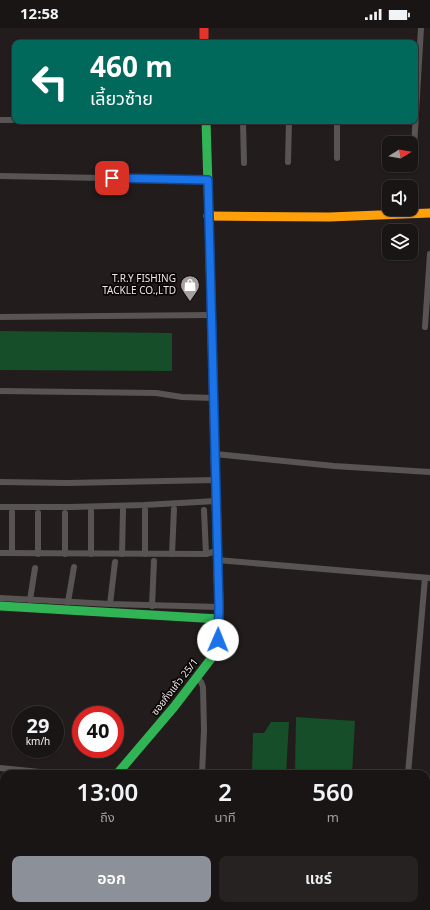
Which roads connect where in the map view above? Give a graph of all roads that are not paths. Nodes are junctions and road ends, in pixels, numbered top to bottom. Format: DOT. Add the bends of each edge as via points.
graph roads {
  1 [pos="204,28"];
  2 [pos="421,28"];
  3 [pos="204,40"];
  4 [pos="418,42"];
  5 [pos="0,120"];
  6 [pos="12,120"];
  7 [pos="206,124"];
  8 [pos="243,124"];
  9 [pos="288,124"];
  10 [pos="337,124"];
  11 [pos="415,124"];
  12 [pos="414,136"];
  13 [pos="337,158"];
  14 [pos="288,162"];
  15 [pos="244,163"];
  16 [pos="0,176"];
  17 [pos="208,180"];
  18 [pos="430,213"];
  19 [pos="208,216"];
  20 [pos="430,254"];
  21 [pos="429,282"];
  22 [pos="211,315"];
  23 [pos="0,317"];
  24 [pos="425,327"];
  25 [pos="0,391"];
  26 [pos="213,398"];
  27 [pos="214,454"];
  28 [pos="430,472"];
  29 [pos="215,480"];
  30 [pos="0,482"];
  31 [pos="216,501"];
  32 [pos="0,507"];
  33 [pos="174,509"];
  34 [pos="123,510"];
  35 [pos="145,510"];
  36 [pos="204,510"];
  37 [pos="91,511"];
  38 [pos="12,512"];
  39 [pos="38,513"];
  40 [pos="65,513"];
  41 [pos="0,553"];
  42 [pos="12,553"];
  43 [pos="38,554"];
  44 [pos="65,554"];
  45 [pos="91,554"];
  46 [pos="122,554"];
  47 [pos="145,554"];
  48 [pos="172,554"];
  49 [pos="206,554"];
  50 [pos="217,556"];
  51 [pos="154,561"];
  52 [pos="115,562"];
  53 [pos="74,567"];
  54 [pos="35,568"];
  55 [pos="428,578"];
  56 [pos="0,598"];
  57 [pos="30,600"];
  58 [pos="68,602"];
  59 [pos="110,604"];
  60 [pos="0,606"];
  61 [pos="152,606"];
  62 [pos="219,607"];
  63 [pos="219,619"];
  64 [pos="197,677"];
  65 [pos="0,768"];
  66 [pos="20,770"];
  67 [pos="120,770"];
  68 [pos="202,770"];
  69 [pos="408,770"];
  1 -- 3 [label="street"];
  2 -- 4 [label="street"];
  5 -- 6 [label="street"];
  7 -- 17 [label="street, ซอยกิ่งแก้ว 25/1"];
  8 -- 15 [label="street"];
  9 -- 14 [label="street"];
  10 -- 13 [label="street"];
  11 -- 12 [label="street"];
  16 -- 17 [label="street"];
  17 -- 19 [label="street, ซอยกิ่งแก้ว 25/1"];
  18 -- 19 [label="street" via="329,217"];
  19 -- 22 [label="street, ซอยกิ่งแก้ว 25/1"];
  20 -- 21 [label="street"];
  21 -- 24 [label="street"];
  22 -- 23 [label="street"];
  22 -- 26 [label="street, ซอยกิ่งแก้ว 25/1"];
  25 -- 26 [label="street" via="156,393"];
  26 -- 27 [label="street, ซอยกิ่งแก้ว 25/1"];
  27 -- 28 [label="street"];
  27 -- 29 [label="street, ซอยกิ่งแก้ว 25/1"];
  29 -- 30 [label="street"];
  29 -- 31 [label="street, ซอยกิ่งแก้ว 25/1"];
  31 -- 32 [label="street"];
  31 -- 50 [label="street, ซอยกิ่งแก้ว 25/1"];
  33 -- 48 [label="street"];
  34 -- 46 [label="street"];
  35 -- 47 [label="street"];
  36 -- 49 [label="street"];
  37 -- 45 [label="street"];
  38 -- 42 [label="street"];
  39 -- 43 [label="street"];
  40 -- 44 [label="street"];
  41 -- 42 [label="street"];
  42 -- 43 [label="street"];
  43 -- 44 [label="street"];
  44 -- 45 [label="street"];
  45 -- 46 [label="street"];
  46 -- 47 [label="street"];
  47 -- 48 [label="street"];
  48 -- 49 [label="street"];
  49 -- 50 [label="street"];
  50 -- 55 [label="street"];
  50 -- 62 [label="street, ซอยกิ่งแก้ว 25/1"];
  51 -- 61 [label="street"];
  52 -- 59 [label="street"];
  53 -- 58 [label="street"];
  54 -- 57 [label="street"];
  55 -- 69 [label="street"];
  56 -- 57 [label="street"];
  57 -- 58 [label="street"];
  58 -- 59 [label="street"];
  59 -- 61 [label="street"];
  60 -- 63 [label="street"];
  61 -- 62 [label="street"];
  62 -- 63 [label="street, ซอยกิ่งแก้ว 25/1"];
  63 -- 64 [label="street, ซอยกิ่งแก้ว 25/1" via="215,651"];
  64 -- 67 [label="street, ซอยกิ่งแก้ว 25/1"];
  64 -- 68 [label="street" via="203,691"];
  65 -- 66 [label="street"];
}
